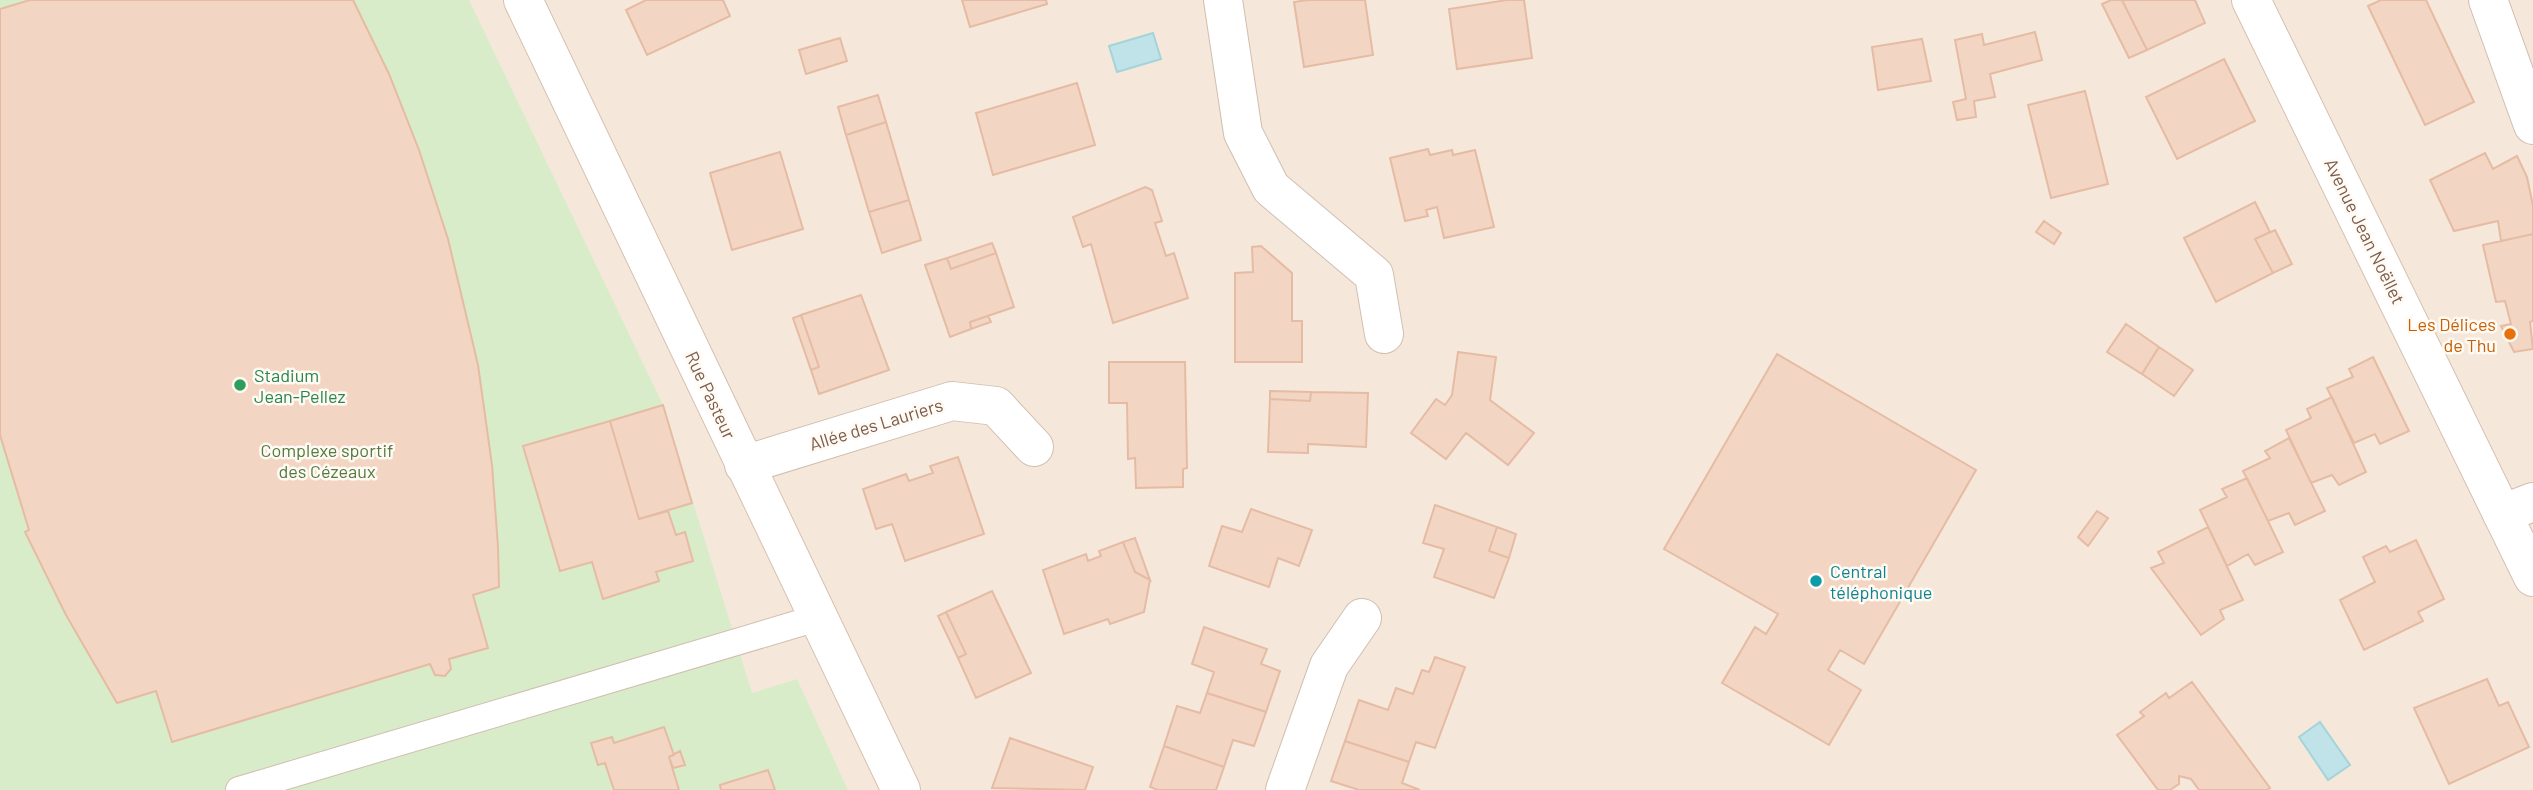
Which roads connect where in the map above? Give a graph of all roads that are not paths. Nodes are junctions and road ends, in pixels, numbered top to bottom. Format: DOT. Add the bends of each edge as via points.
graph roads {
  1 [pos="523,0"];
  2 [pos="1223,0"];
  3 [pos="2251,0"];
  4 [pos="2488,0"];
  5 [pos="2533,125"];
  6 [pos="1384,334"];
  7 [pos="1034,447"];
  8 [pos="744,465"];
  9 [pos="2518,508"];
  10 [pos="2533,577"];
  11 [pos="817,618"];
  12 [pos="1362,618"];
  13 [pos="239,790"];
  14 [pos="901,790"];
  15 [pos="1285,790"];
  1 -- 8 [label="main road, Rue Pasteur"];
  2 -- 6 [label="main road" via="1243,133 1271,188 1374,275"];
  3 -- 9 [label="main road, Avenue Jean Noëllet"];
  4 -- 5 [label="main road"];
  7 -- 8 [label="main road, Allée des Lauriers" via="996,406 952,401"];
  8 -- 11 [label="main road, Rue Pasteur"];
  9 -- 10 [label="main road, Avenue Jean Noëllet"];
  11 -- 13 [label="lane"];
  11 -- 14 [label="main road, Rue Pasteur"];
  12 -- 15 [label="main road" via="1329,666"];
}
